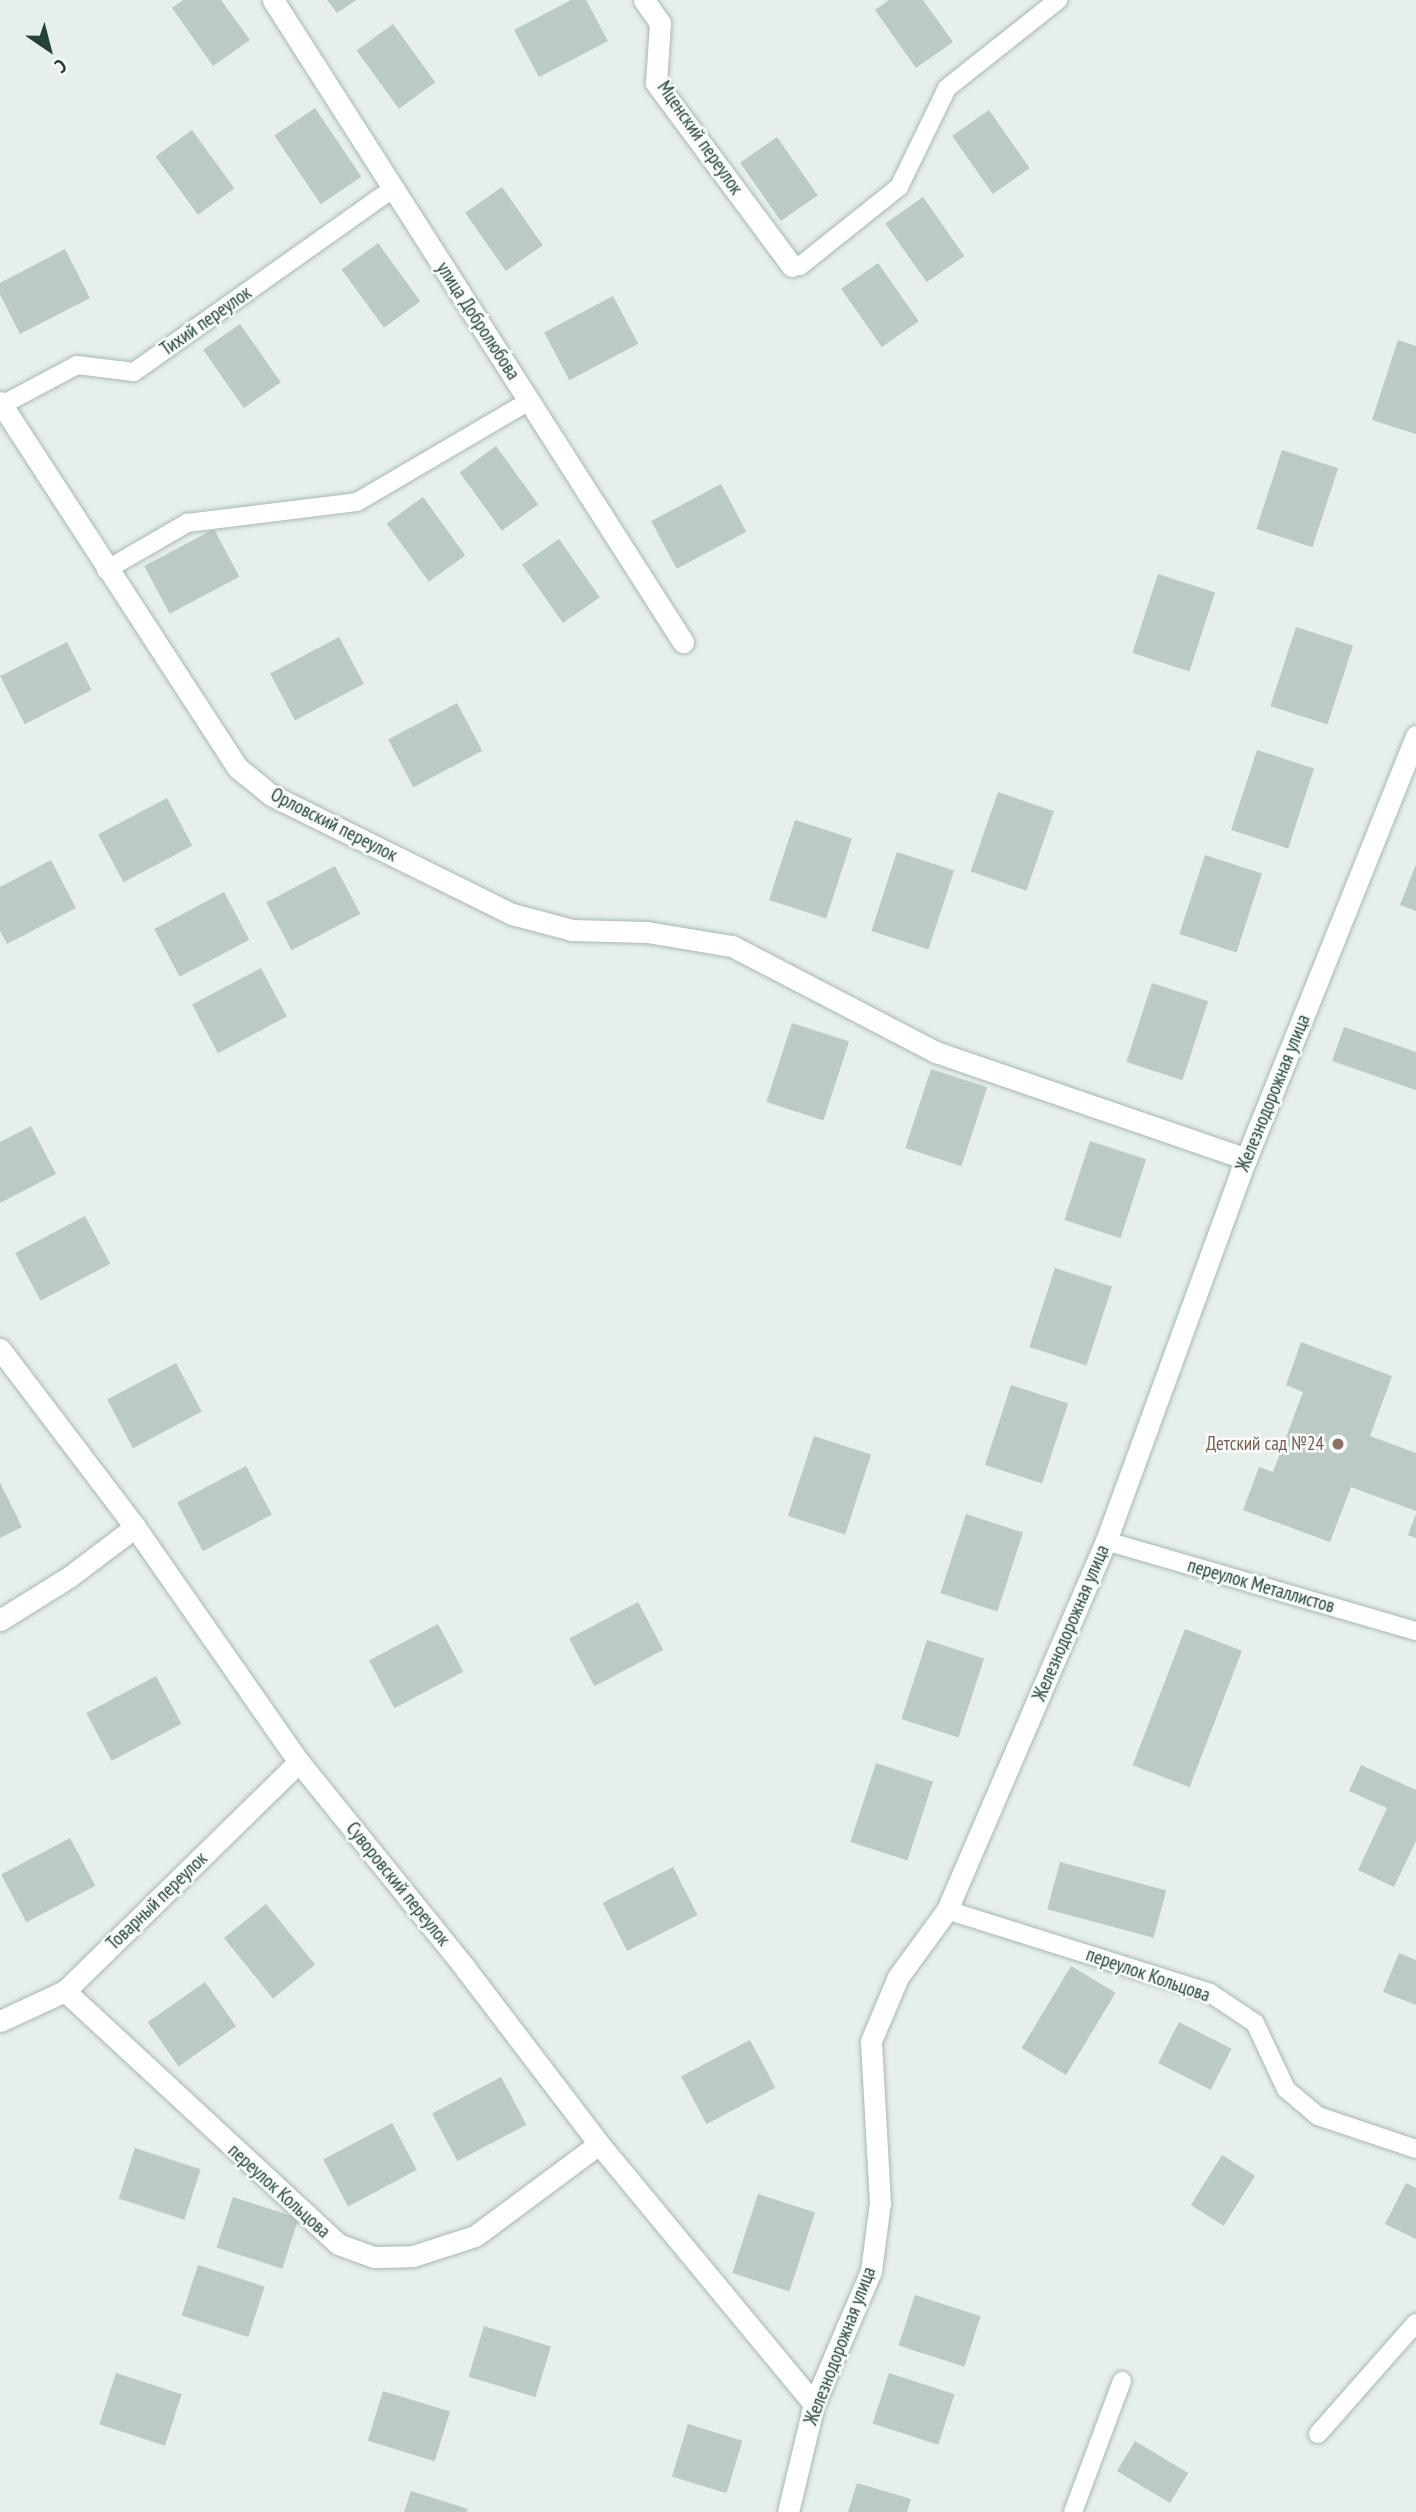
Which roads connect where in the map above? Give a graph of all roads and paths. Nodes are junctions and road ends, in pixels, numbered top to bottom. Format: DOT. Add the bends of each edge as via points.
graph roads {
  1 [pos="273,0"];
  2 [pos="644,0"];
  3 [pos="1058,0"];
  4 [pos="394,188"];
  5 [pos="792,266"];
  6 [pos="529,401"];
  7 [pos="1,404"];
  8 [pos="106,570"];
  9 [pos="683,642"];
  10 [pos="1416,736"];
  11 [pos="1246,1158"];
  12 [pos="0,1349"];
  13 [pos="135,1527"];
  14 [pos="1106,1541"];
  15 [pos="0,1620"];
  16 [pos="1416,1631"];
  17 [pos="299,1762"];
  18 [pos="947,1910"];
  19 [pos="65,1991"];
  20 [pos="0,2021"];
  21 [pos="599,2144"];
  22 [pos="1416,2148"];
  23 [pos="1416,2323"];
  24 [pos="1122,2381"];
  25 [pos="814,2404"];
  26 [pos="1318,2434"];
  27 [pos="788,2512"];
  28 [pos="1073,2512"];
  1 -- 4 [label="street, улица Добролюбова"];
  2 -- 5 [label="street, Мценский переулок" via="660,23 656,83"];
  3 -- 5 [label="lane" via="947,88 899,187 800,266"];
  4 -- 6 [label="street, улица Добролюбова"];
  4 -- 7 [label="lane, Тихий переулок" via="134,372 77,365"];
  6 -- 8 [label="lane" via="357,502 187,523"];
  6 -- 9 [label="street, улица Добролюбова"];
  7 -- 8 [label="street, Орловский переулок"];
  8 -- 11 [label="street, Орловский переулок" via="238,768 271,795 512,914 572,930 647,932 732,946 936,1052"];
  10 -- 11 [label="street, Железнодорожная улица"];
  11 -- 14 [label="street, Железнодорожная улица"];
  12 -- 13 [label="street, Суворовский переулок"];
  13 -- 15 [label="street" via="69,1577"];
  13 -- 17 [label="street, Суворовский переулок"];
  14 -- 16 [label="lane, переулок Металлистов"];
  14 -- 18 [label="street, Железнодорожная улица"];
  17 -- 19 [label="street, Товарный переулок"];
  17 -- 21 [label="street, Суворовский переулок"];
  18 -- 22 [label="lane, переулок Кольцова" via="1210,1993 1255,2024 1286,2089 1318,2116"];
  18 -- 25 [label="street, Железнодорожная улица" via="898,1977 871,2040 880,2203 871,2271"];
  19 -- 20 [label="street, Товарный переулок"];
  19 -- 21 [label="street, переулок Кольцова" via="338,2244 374,2257 413,2256 475,2236"];
  21 -- 25 [label="street, Суворовский переулок"];
  23 -- 26 [label="lane"];
  24 -- 28 [label="lane"];
  25 -- 27 [label="street, Железнодорожная улица"];
}
